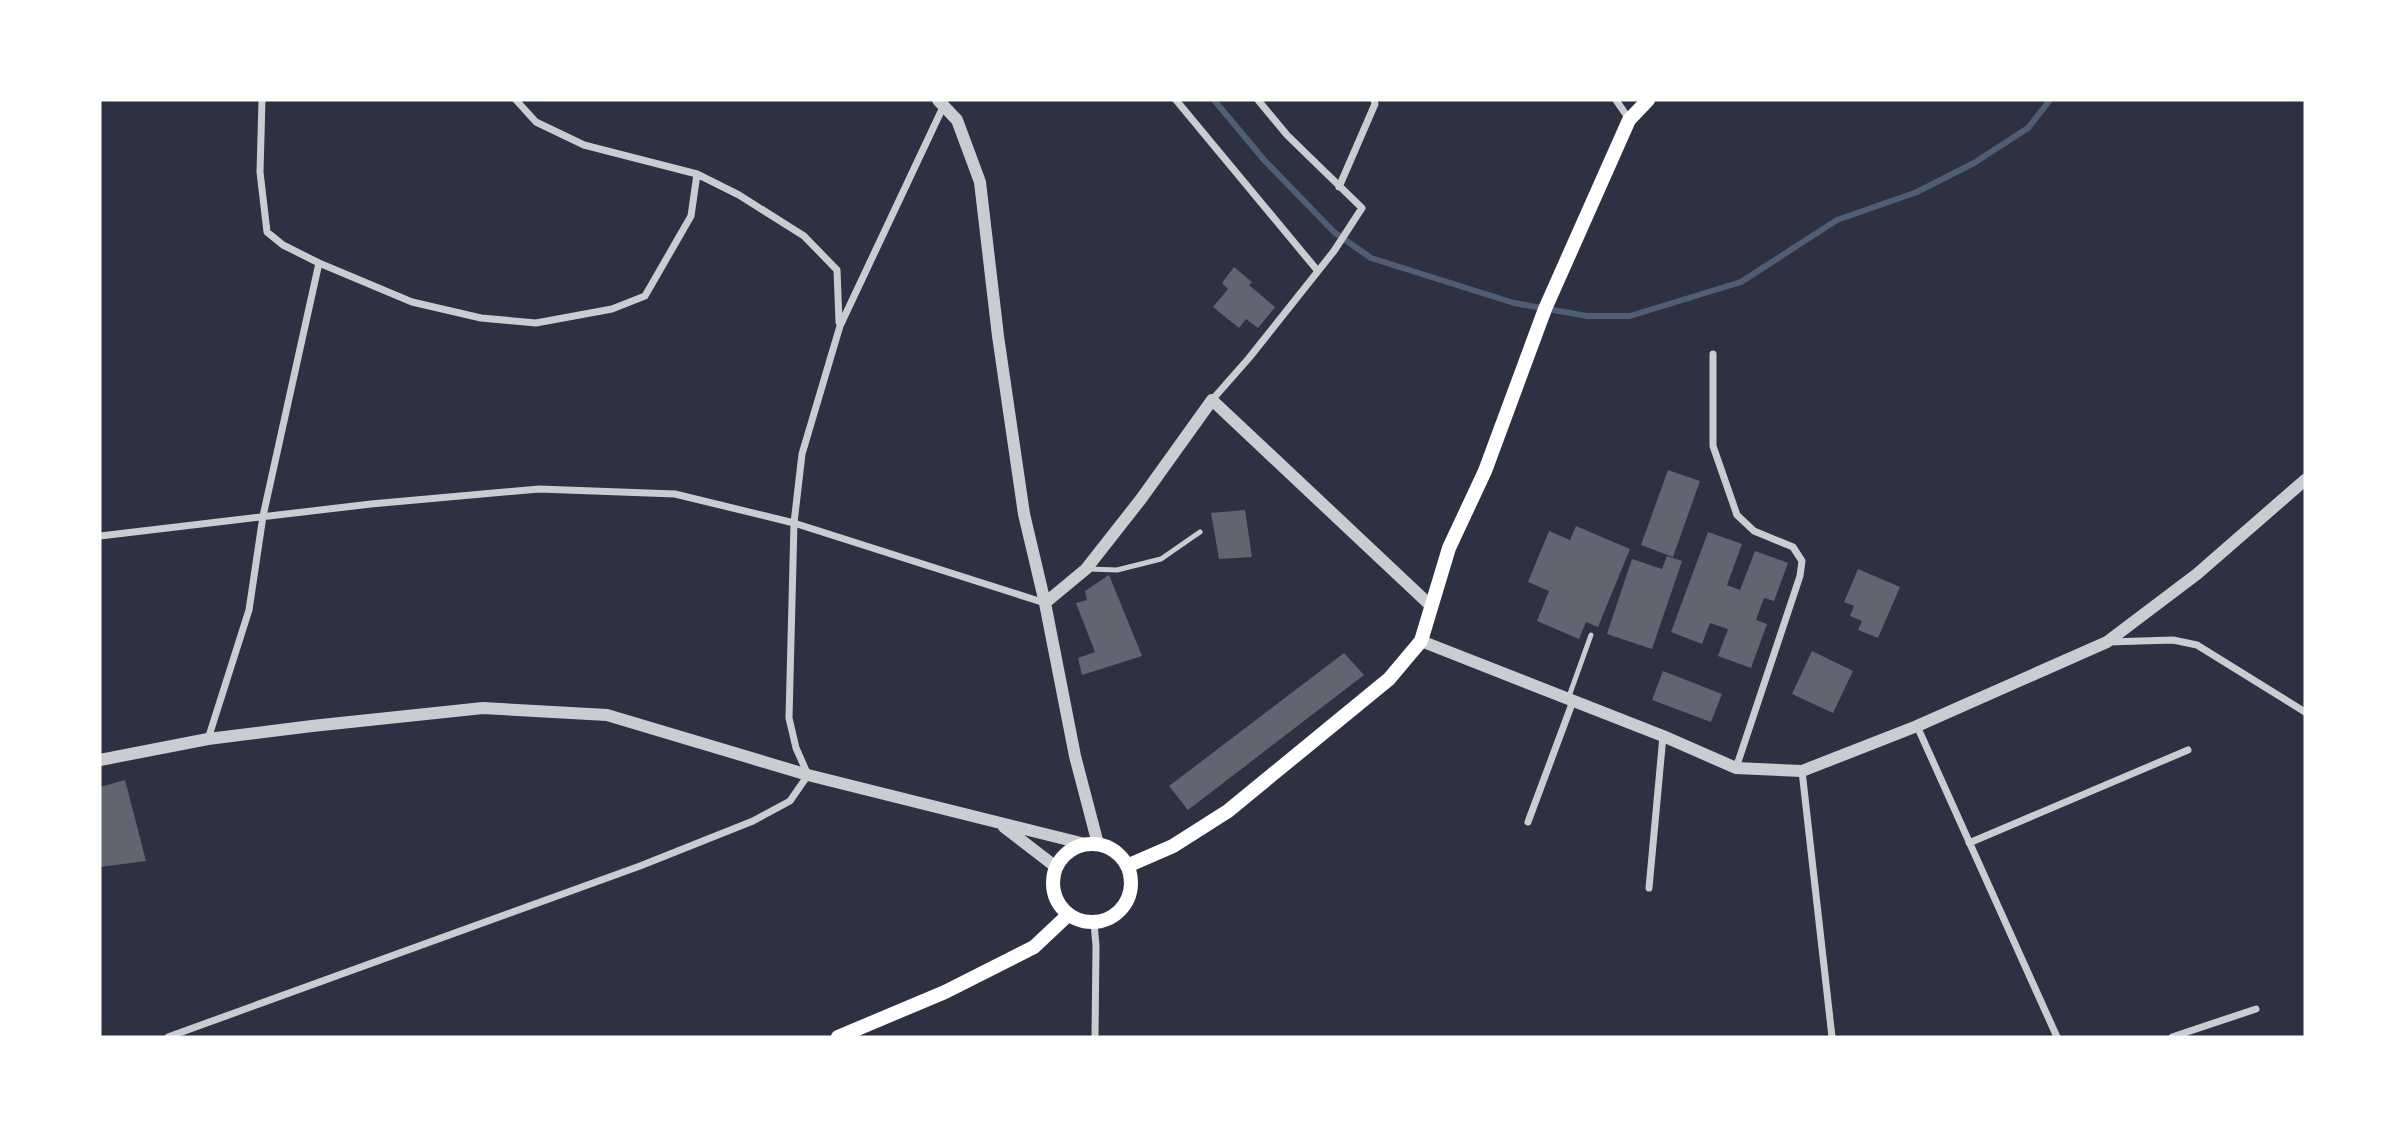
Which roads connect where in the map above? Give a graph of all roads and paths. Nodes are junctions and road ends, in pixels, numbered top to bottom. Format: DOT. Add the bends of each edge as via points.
graph roads {
  1 [pos="262,100"];
  2 [pos="516,100"];
  3 [pos="1176,100"];
  4 [pos="1258,100"];
  5 [pos="1374,100"];
  6 [pos="1616,100"];
  7 [pos="1648,100"];
  8 [pos="942,102"];
  9 [pos="1629,120"];
  10 [pos="697,174"];
  11 [pos="1339,187"];
  12 [pos="319,263"];
  13 [pos="1317,271"];
  14 [pos="840,326"];
  15 [pos="1713,354"];
  16 [pos="1212,400"];
  17 [pos="2305,480"];
  18 [pos="264,516"];
  19 [pos="794,523"];
  20 [pos="1200,532"];
  21 [pos="100,536"];
  22 [pos="1086,569"];
  23 [pos="1045,603"];
  24 [pos="1431,606"];
  25 [pos="1591,635"];
  26 [pos="1421,641"];
  27 [pos="2107,642"];
  28 [pos="1570,700"];
  29 [pos="2305,712"];
  30 [pos="1917,726"];
  31 [pos="1663,736"];
  32 [pos="208,739"];
  33 [pos="2188,750"];
  34 [pos="100,761"];
  35 [pos="1736,768"];
  36 [pos="1802,771"];
  37 [pos="808,775"];
  38 [pos="1528,822"];
  39 [pos="1001,825"];
  40 [pos="1969,843"];
  41 [pos="1092,844"];
  42 [pos="1127,866"];
  43 [pos="1056,867"];
  44 [pos="1649,888"];
  45 [pos="1068,915"];
  46 [pos="1094,923"];
  47 [pos="2256,1009"];
  48 [pos="168,1037"];
  49 [pos="838,1037"];
  50 [pos="1095,1037"];
  51 [pos="1832,1037"];
  52 [pos="2057,1037"];
  53 [pos="2172,1037"];
  1 -- 12 [label="street" via="260,172 267,232"];
  2 -- 10 [label="street" via="536,122 584,145"];
  3 -- 13 [label="street"];
  4 -- 11 [label="street"];
  5 -- 11 [label="street"];
  6 -- 9 [label="street"];
  7 -- 9 [label="main road"];
  8 -- 14 [label="street"];
  8 -- 23 [label="street" via="957,120 980,182 1024,514"];
  9 -- 24 [label="main road" via="1545,309 1485,471 1449,548"];
  10 -- 12 [label="street" via="691,216 645,296 612,309 536,323 481,318 412,302"];
  10 -- 14 [label="street" via="804,236 837,270"];
  11 -- 13 [label="street" via="1362,208"];
  12 -- 18 [label="street"];
  13 -- 16 [label="street"];
  14 -- 19 [label="street" via="802,454"];
  15 -- 35 [label="street" via="1713,446 1737,515 1754,531 1793,547 1802,561"];
  16 -- 22 [label="street"];
  16 -- 24 [label="street"];
  17 -- 27 [label="street" via="2197,573"];
  18 -- 19 [label="street" via="540,489 675,494"];
  18 -- 21 [label="street"];
  18 -- 32 [label="street" via="249,610"];
  19 -- 23 [label="street"];
  19 -- 37 [label="street" via="789,718"];
  20 -- 22 [label="lane" via="1161,559 1117,570"];
  22 -- 23 [label="street"];
  23 -- 41 [label="street"];
  24 -- 26 [label="main road"];
  25 -- 28 [label="lane"];
  26 -- 28 [label="street"];
  26 -- 42 [label="main road" via="1389,679 1228,811 1173,846"];
  27 -- 29 [label="street" via="2173,640 2197,645"];
  27 -- 30 [label="street"];
  28 -- 31 [label="street"];
  28 -- 38 [label="street"];
  30 -- 36 [label="street"];
  30 -- 40 [label="street"];
  31 -- 35 [label="street"];
  31 -- 44 [label="street"];
  32 -- 34 [label="street"];
  32 -- 37 [label="street" via="484,708 607,715"];
  33 -- 40 [label="street"];
  35 -- 36 [label="street"];
  36 -- 51 [label="street"];
  37 -- 39 [label="street"];
  37 -- 48 [label="street" via="790,801 753,821"];
  39 -- 41 [label="street"];
  39 -- 43 [label="street"];
  40 -- 52 [label="street"];
  41 -- 42 [label="main road" via="1110,848"];
  41 -- 43 [label="main road" via="1073,848"];
  42 -- 46 [label="main road" via="1131,890 1126,903 1107,920"];
  43 -- 45 [label="main road" via="1054,893"];
  45 -- 46 [label="main road"];
  45 -- 49 [label="main road" via="1034,947 945,992"];
  46 -- 50 [label="street"];
  47 -- 53 [label="street"];
}
